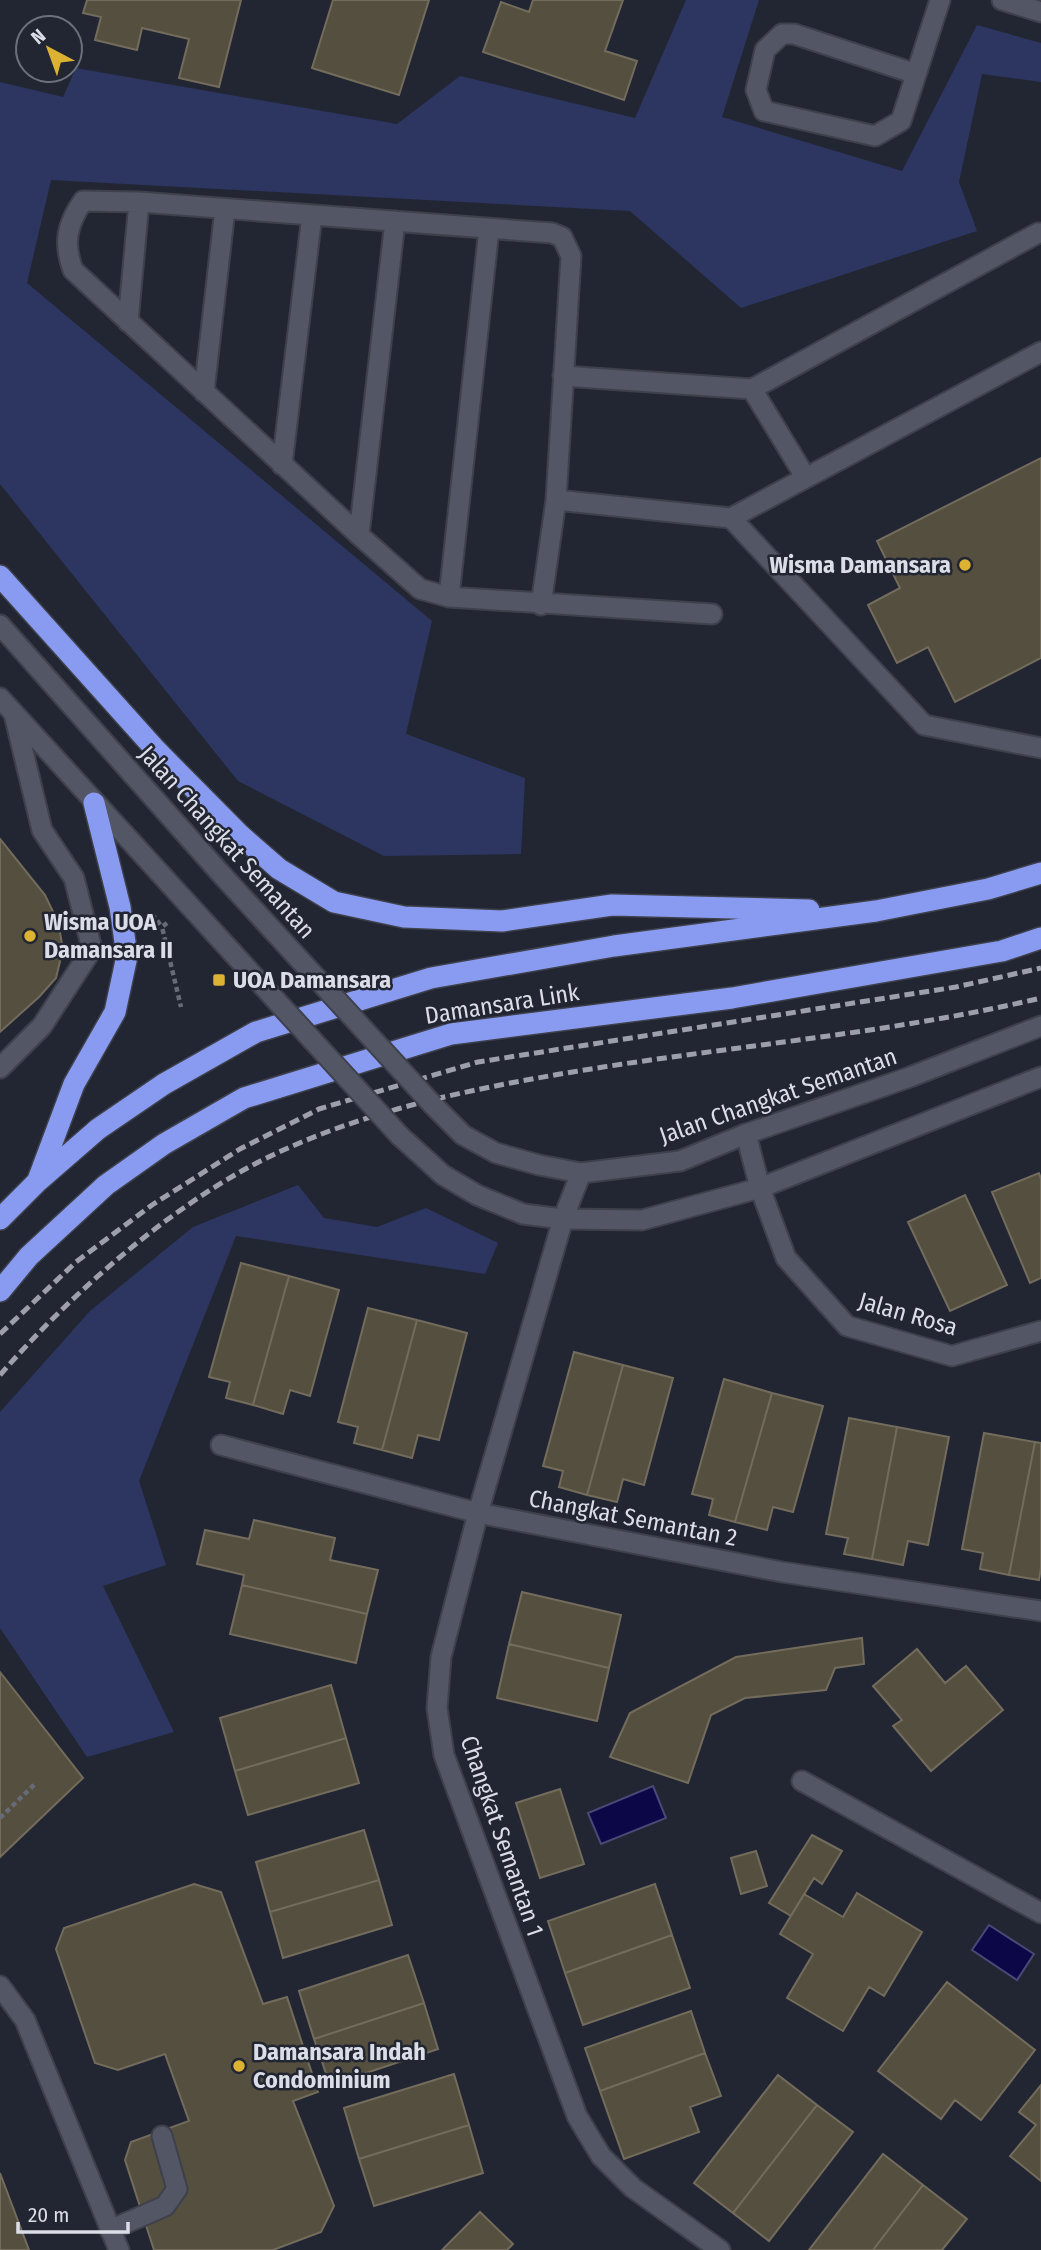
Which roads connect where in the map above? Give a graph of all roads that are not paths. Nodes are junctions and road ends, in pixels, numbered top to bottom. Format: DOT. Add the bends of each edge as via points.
graph roads {
  1 [pos="940,0"];
  2 [pos="1002,0"];
  3 [pos="1041,12"];
  4 [pos="916,74"];
  5 [pos="139,202"];
  6 [pos="225,209"];
  7 [pos="312,215"];
  8 [pos="395,221"];
  9 [pos="489,229"];
  10 [pos="1041,233"];
  11 [pos="128,322"];
  12 [pos="1041,352"];
  13 [pos="563,376"];
  14 [pos="752,389"];
  15 [pos="204,392"];
  16 [pos="282,465"];
  17 [pos="806,478"];
  18 [pos="556,500"];
  19 [pos="731,518"];
  20 [pos="359,536"];
  21 [pos="0,576"];
  22 [pos="449,597"];
  23 [pos="541,605"];
  24 [pos="712,614"];
  25 [pos="0,625"];
  26 [pos="0,698"];
  27 [pos="14,714"];
  28 [pos="1041,748"];
  29 [pos="94,803"];
  30 [pos="1041,873"];
  31 [pos="876,911"];
  32 [pos="1041,938"];
  33 [pos="1041,1026"];
  34 [pos="0,1069"];
  35 [pos="1041,1077"];
  36 [pos="746,1134"];
  37 [pos="581,1172"];
  38 [pos="37,1182"];
  39 [pos="760,1188"];
  40 [pos="0,1219"];
  41 [pos="563,1219"];
  42 [pos="0,1291"];
  43 [pos="1041,1331"];
  44 [pos="221,1445"];
  45 [pos="478,1513"];
  46 [pos="1041,1611"];
  47 [pos="802,1781"];
  48 [pos="1041,1913"];
  49 [pos="0,1987"];
  50 [pos="162,2136"];
  51 [pos="110,2230"];
  52 [pos="119,2250"];
  53 [pos="720,2250"];
  1 -- 4 [label="street"];
  2 -- 3 [label="street"];
  4 -- 4 [label="street" via="901,121 875,136 764,111 757,90 765,50 782,34"];
  5 -- 6 [label="street"];
  5 -- 11 [label="street"];
  5 -- 11 [label="street" via="83,201 71,218 66,251 73,270"];
  6 -- 7 [label="street"];
  6 -- 15 [label="street"];
  7 -- 8 [label="street"];
  7 -- 16 [label="street"];
  8 -- 9 [label="street"];
  8 -- 20 [label="street"];
  9 -- 13 [label="street" via="562,237 571,256"];
  9 -- 22 [label="street"];
  10 -- 14 [label="street"];
  11 -- 15 [label="street"];
  12 -- 17 [label="street"];
  13 -- 14 [label="street"];
  13 -- 18 [label="street"];
  14 -- 17 [label="street"];
  15 -- 16 [label="street"];
  16 -- 20 [label="street"];
  17 -- 19 [label="street"];
  18 -- 19 [label="street"];
  18 -- 23 [label="street"];
  19 -- 28 [label="street" via="924,725"];
  20 -- 22 [label="street" via="420,589"];
  21 -- 31 [label="highway" via="156,750 239,834 279,869 334,902 404,917 502,921 612,905"];
  22 -- 23 [label="street"];
  23 -- 24 [label="street"];
  25 -- 37 [label="street, Jalan Changkat Semantan, bridge" via="222,875 463,1135 496,1153"];
  26 -- 27 [label="street"];
  27 -- 29 [label="street"];
  27 -- 34 [label="street" via="42,830 74,878 92,949 42,1026"];
  29 -- 38 [label="highway" via="127,956 115,1012 74,1084"];
  29 -- 41 [label="street, bridge" via="400,1136 443,1175 523,1214"];
  30 -- 31 [label="highway, Damansara Link" via="988,889"];
  31 -- 38 [label="highway, Damansara Link" via="614,946 431,978 268,1028 153,1092 98,1129"];
  32 -- 42 [label="highway, Damansara Link" via="1002,951 732,998 451,1034 244,1098 164,1144 106,1185 29,1256"];
  33 -- 36 [label="street, Jalan Changkat Semantan"];
  35 -- 39 [label="street"];
  36 -- 37 [label="street, Jalan Changkat Semantan" via="681,1161"];
  36 -- 39 [label="street"];
  37 -- 41 [label="street, Changkat Semantan 1"];
  38 -- 40 [label="highway, Damansara Link"];
  39 -- 41 [label="street" via="642,1220"];
  39 -- 43 [label="street, Jalan Rosa" via="786,1258 847,1326 952,1356"];
  41 -- 45 [label="street, Changkat Semantan 1"];
  44 -- 45 [label="street, Changkat Semantan 2"];
  45 -- 46 [label="street, Changkat Semantan 2" via="782,1572"];
  45 -- 53 [label="street, Changkat Semantan 1" via="441,1657 437,1707 444,1755 577,2116 601,2156 633,2188"];
  47 -- 48 [label="street"];
  49 -- 51 [label="street" via="24,2020"];
  50 -- 51 [label="street" via="177,2189 172,2199"];
  51 -- 52 [label="street"];
}
